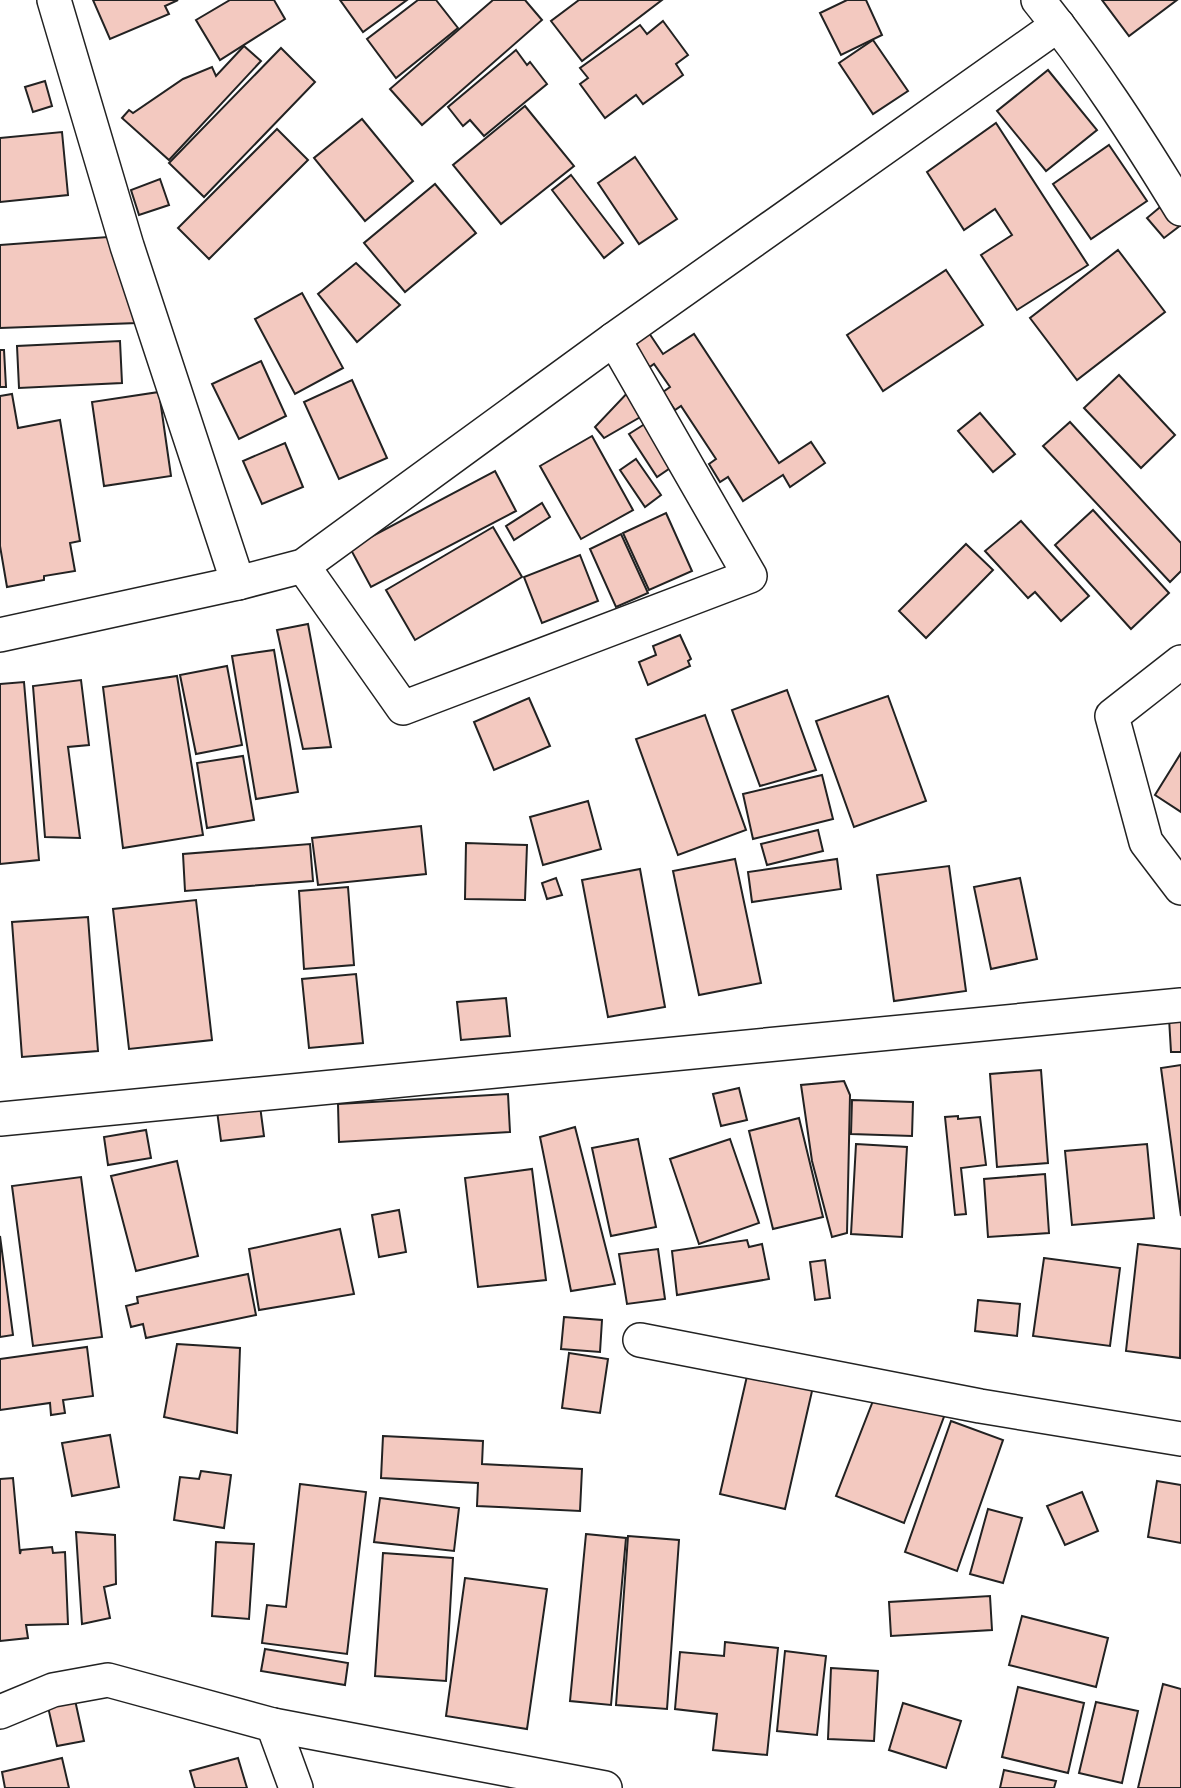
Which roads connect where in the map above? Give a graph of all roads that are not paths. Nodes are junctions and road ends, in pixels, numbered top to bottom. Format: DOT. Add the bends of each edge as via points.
graph roads {
  1 [pos="54,0"];
  2 [pos="1048,13"];
  3 [pos="1181,209"];
  4 [pos="614,339"];
  5 [pos="303,566"];
  6 [pos="238,583"];
  7 [pos="0,635"];
  8 [pos="1181,662"];
  9 [pos="1181,888"];
  10 [pos="1181,1004"];
  11 [pos="0,1119"];
  12 [pos="640,1339"];
  13 [pos="1181,1439"];
  14 [pos="0,1712"];
  15 [pos="273,1725"];
  16 [pos="296,1788"];
  17 [pos="605,1788"];
  1 -- 6 [label="street" via="127,246"];
  2 -- 3 [label="street" via="1137,136"];
  2 -- 4 [label="street"];
  4 -- 5 [label="street"];
  4 -- 5 [label="street" via="750,576 403,708"];
  5 -- 6 [label="street"];
  6 -- 7 [label="street"];
  8 -- 9 [label="street" via="1112,716 1146,842"];
  10 -- 11 [label="street"];
  12 -- 13 [label="street" via="980,1406"];
  14 -- 15 [label="street" via="53,1690 108,1680"];
  15 -- 16 [label="street"];
  15 -- 17 [label="street"];
}
